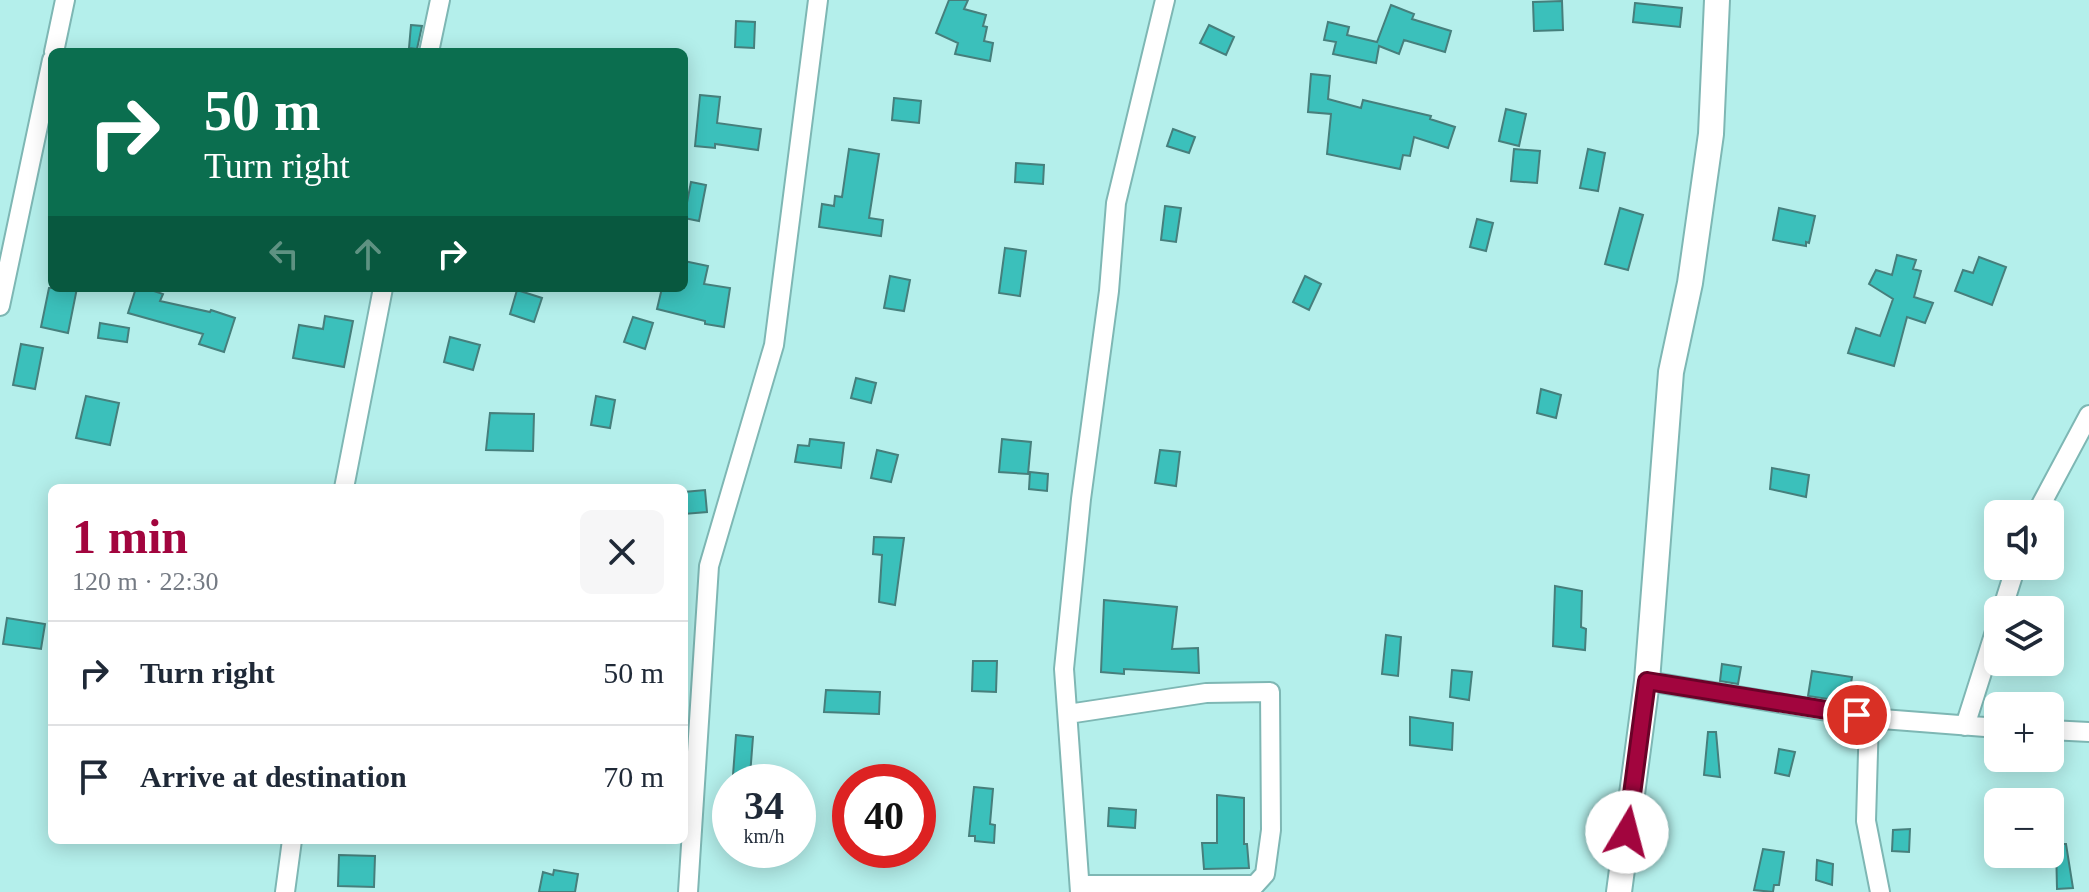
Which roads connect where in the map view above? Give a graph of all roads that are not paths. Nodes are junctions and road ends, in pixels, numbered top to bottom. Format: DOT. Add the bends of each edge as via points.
graph roads {
  1 [pos="65,0"];
  2 [pos="440,0"];
  3 [pos="818,0"];
  4 [pos="1165,0"];
  5 [pos="1717,0"];
  6 [pos="55,48"];
  7 [pos="430,48"];
  8 [pos="48,79"];
  9 [pos="382,292"];
  10 [pos="0,306"];
  11 [pos="2089,415"];
  12 [pos="345,484"];
  13 [pos="2043,500"];
  14 [pos="1984,666"];
  15 [pos="1647,681"];
  16 [pos="1068,714"];
  17 [pos="1869,718"];
  18 [pos="1965,726"];
  19 [pos="1984,727"];
  20 [pos="2064,731"];
  21 [pos="2089,732"];
  22 [pos="291,844"];
  23 [pos="1080,889"];
  24 [pos="285,892"];
  25 [pos="688,892"];
  26 [pos="1619,892"];
  27 [pos="1880,892"];
  1 -- 6 [label="street"];
  2 -- 7 [label="street"];
  3 -- 25 [label="street" via="774,345 709,566"];
  4 -- 16 [label="street" via="1116,203 1066,653"];
  5 -- 15 [label="street" via="1711,134 1671,372"];
  8 -- 10 [label="street"];
  9 -- 12 [label="street"];
  11 -- 13 [label="street"];
  14 -- 18 [label="street"];
  15 -- 17 [label="street"];
  15 -- 26 [label="street"];
  16 -- 23 [label="street"];
  16 -- 23 [label="street" via="1206,693 1270,692 1271,830 1265,874 1255,885"];
  17 -- 18 [label="street"];
  17 -- 27 [label="street" via="1866,821"];
  18 -- 19 [label="street"];
  20 -- 21 [label="street"];
  22 -- 24 [label="street"];
}
